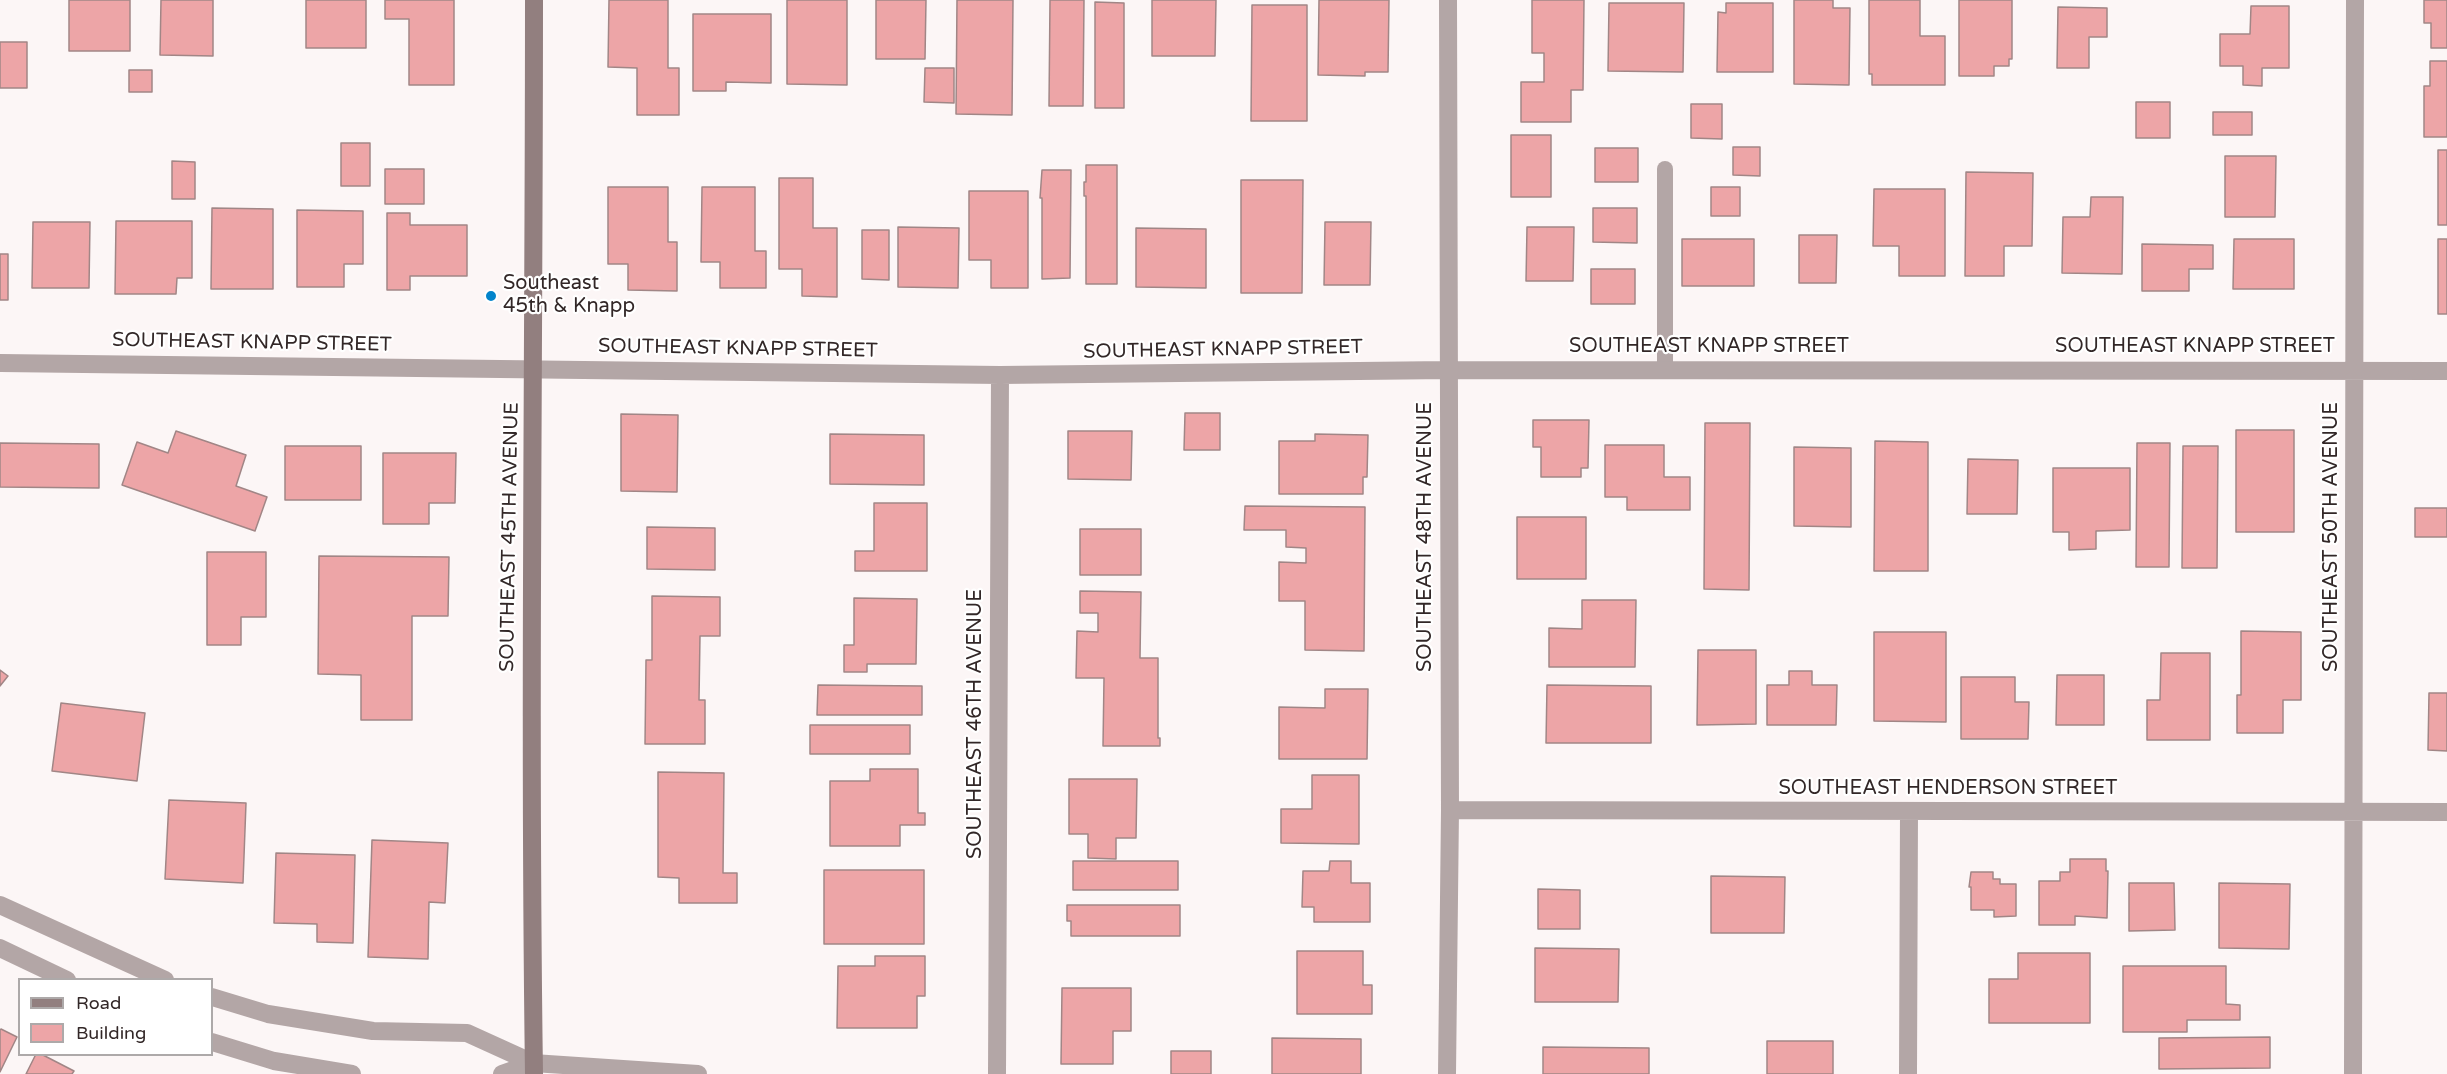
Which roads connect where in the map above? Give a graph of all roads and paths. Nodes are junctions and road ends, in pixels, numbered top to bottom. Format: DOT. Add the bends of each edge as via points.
graph roads {
  1 [pos="534,0"];
  2 [pos="1448,0"];
  3 [pos="2355,0"];
  4 [pos="1665,169"];
  5 [pos="0,363"];
  6 [pos="534,368"];
  7 [pos="1448,370"];
  8 [pos="1665,370"];
  9 [pos="2355,370"];
  10 [pos="2447,371"];
  11 [pos="1000,375"];
  12 [pos="1450,810"];
  13 [pos="2353,811"];
  14 [pos="1908,812"];
  15 [pos="2447,812"];
  16 [pos="0,905"];
  17 [pos="0,948"];
  18 [pos="63,978"];
  19 [pos="161,978"];
  20 [pos="213,997"];
  21 [pos="213,1042"];
  22 [pos="533,1069"];
  23 [pos="352,1074"];
  24 [pos="502,1074"];
  25 [pos="698,1074"];
  26 [pos="997,1074"];
  27 [pos="1447,1074"];
  28 [pos="1908,1074"];
  29 [pos="2353,1074"];
  1 -- 6 [label="street, SOUTHEAST 45TH AVENUE"];
  2 -- 7 [label="street, SOUTHEAST 48TH AVENUE"];
  3 -- 9 [label="street, SOUTHEAST 50TH AVENUE"];
  4 -- 8 [label="lane"];
  5 -- 6 [label="street, SOUTHEAST KNAPP STREET"];
  6 -- 11 [label="street, SOUTHEAST KNAPP STREET"];
  6 -- 22 [label="street, SOUTHEAST 45TH AVENUE" via="530,757"];
  7 -- 8 [label="street, SOUTHEAST KNAPP STREET"];
  7 -- 11 [label="street, SOUTHEAST KNAPP STREET"];
  7 -- 12 [label="street, SOUTHEAST 48TH AVENUE"];
  8 -- 9 [label="street, SOUTHEAST KNAPP STREET"];
  9 -- 10 [label="street, SOUTHEAST KNAPP STREET"];
  9 -- 13 [label="street, SOUTHEAST 50TH AVENUE"];
  11 -- 26 [label="street, SOUTHEAST 46TH AVENUE"];
  12 -- 14 [label="street, SOUTHEAST HENDERSON STREET"];
  12 -- 27 [label="street, SOUTHEAST 48TH AVENUE"];
  13 -- 14 [label="street, SOUTHEAST HENDERSON STREET"];
  13 -- 15 [label="street, SOUTHEAST HENDERSON STREET"];
  13 -- 29 [label="street, SOUTHEAST 50TH AVENUE"];
  14 -- 28 [label="street"];
  16 -- 19 [label="street"];
  17 -- 18 [label="street"];
  20 -- 22 [label="street" via="268,1014 373,1031 467,1033"];
  21 -- 23 [label="street" via="274,1061"];
  22 -- 24 [label="street"];
  22 -- 25 [label="street"];
}
